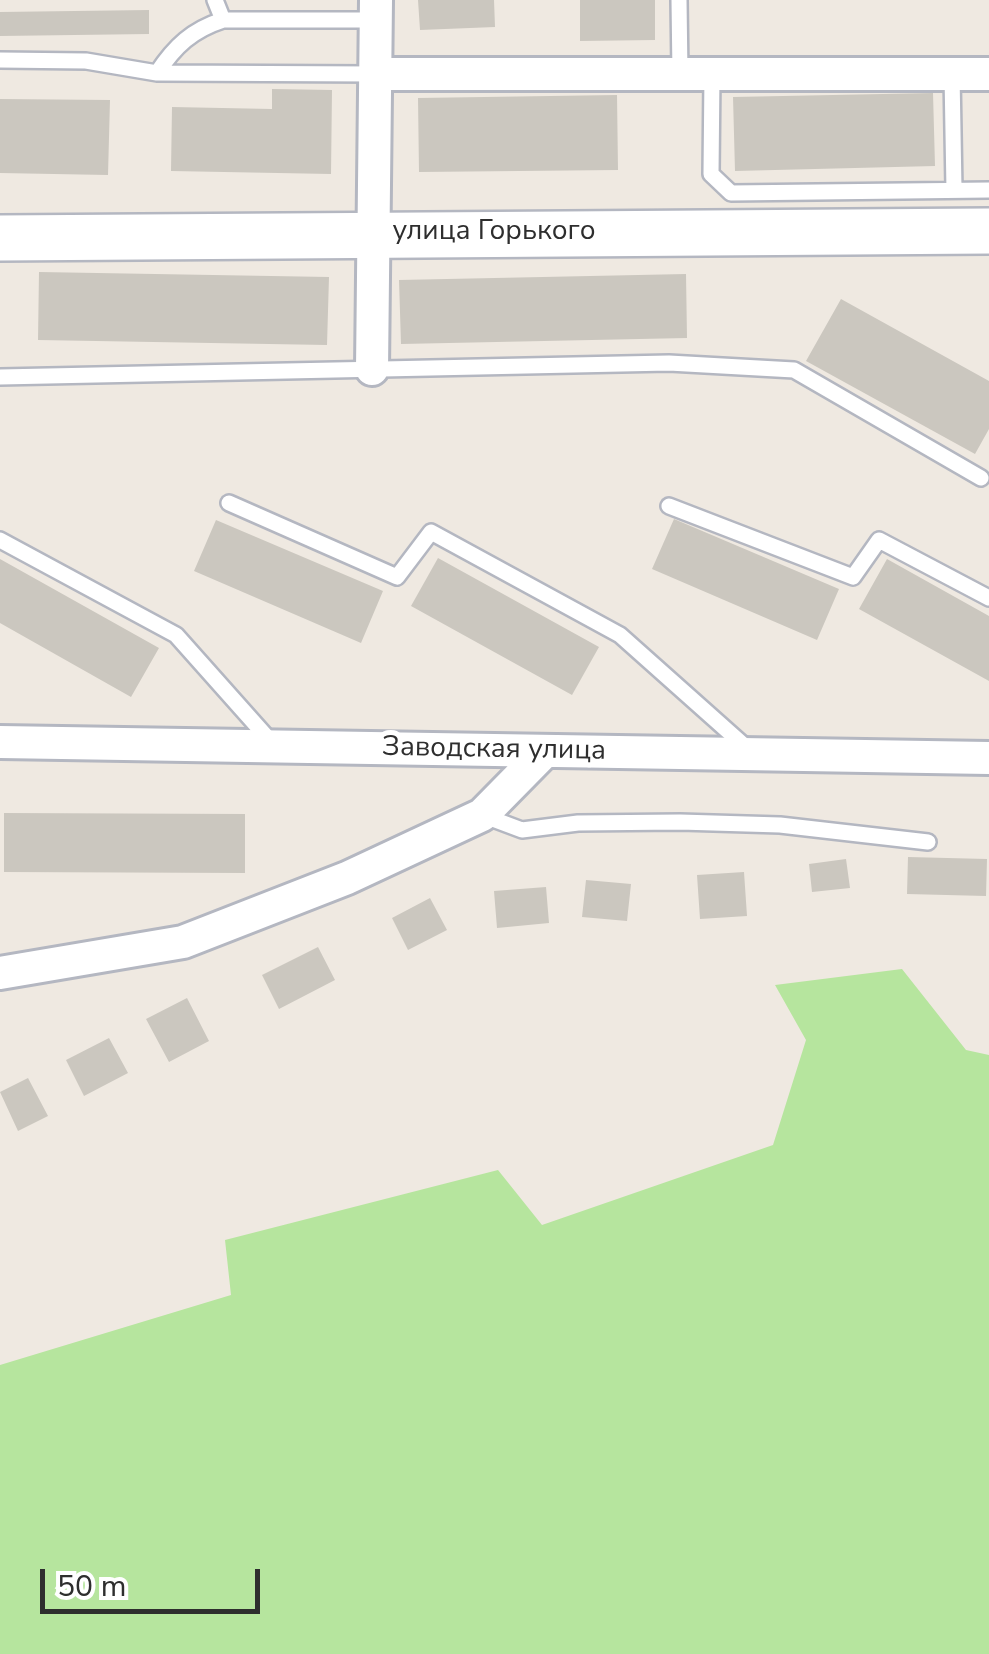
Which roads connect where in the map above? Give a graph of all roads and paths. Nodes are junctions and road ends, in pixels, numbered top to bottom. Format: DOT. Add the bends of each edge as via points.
graph roads {
  1 [pos="215,0"];
  2 [pos="680,0"];
  3 [pos="376,10"];
  4 [pos="223,20"];
  5 [pos="0,60"];
  6 [pos="157,73"];
  7 [pos="376,74"];
  8 [pos="696,74"];
  9 [pos="952,74"];
  10 [pos="989,74"];
  11 [pos="954,190"];
  12 [pos="989,190"];
  13 [pos="374,232"];
  14 [pos="989,232"];
  15 [pos="0,238"];
  16 [pos="372,369"];
  17 [pos="0,378"];
  18 [pos="980,478"];
  19 [pos="229,503"];
  20 [pos="669,506"];
  21 [pos="0,540"];
  22 [pos="989,598"];
  23 [pos="0,742"];
  24 [pos="275,747"];
  25 [pos="545,751"];
  26 [pos="754,754"];
  27 [pos="989,758"];
  28 [pos="482,815"];
  29 [pos="928,842"];
  30 [pos="0,972"];
  1 -- 4 [label="lane"];
  2 -- 8 [label="lane"];
  3 -- 4 [label="lane"];
  3 -- 7 [label="street"];
  4 -- 6 [label="lane" via="201,26 174,47"];
  5 -- 6 [label="lane" via="86,61"];
  6 -- 7 [label="lane"];
  7 -- 8 [label="street"];
  7 -- 13 [label="street"];
  8 -- 9 [label="street"];
  8 -- 11 [label="lane" via="711,174 731,194"];
  9 -- 10 [label="street"];
  9 -- 11 [label="lane"];
  11 -- 12 [label="lane"];
  13 -- 14 [label="main road, улица Горького"];
  13 -- 15 [label="main road, улица Горького"];
  13 -- 16 [label="street"];
  16 -- 17 [label="lane"];
  16 -- 18 [label="lane" via="669,362 794,370"];
  19 -- 26 [label="lane" via="397,577 431,532 620,635"];
  20 -- 22 [label="lane" via="853,577 879,540"];
  21 -- 24 [label="lane" via="176,635"];
  23 -- 24 [label="street, Заводская улица"];
  24 -- 25 [label="street, Заводская улица"];
  25 -- 26 [label="street, Заводская улица"];
  25 -- 28 [label="street"];
  26 -- 27 [label="street, Заводская улица"];
  28 -- 29 [label="lane" via="522,830 578,822 780,825"];
  28 -- 30 [label="street" via="348,878 182,942"];
}
